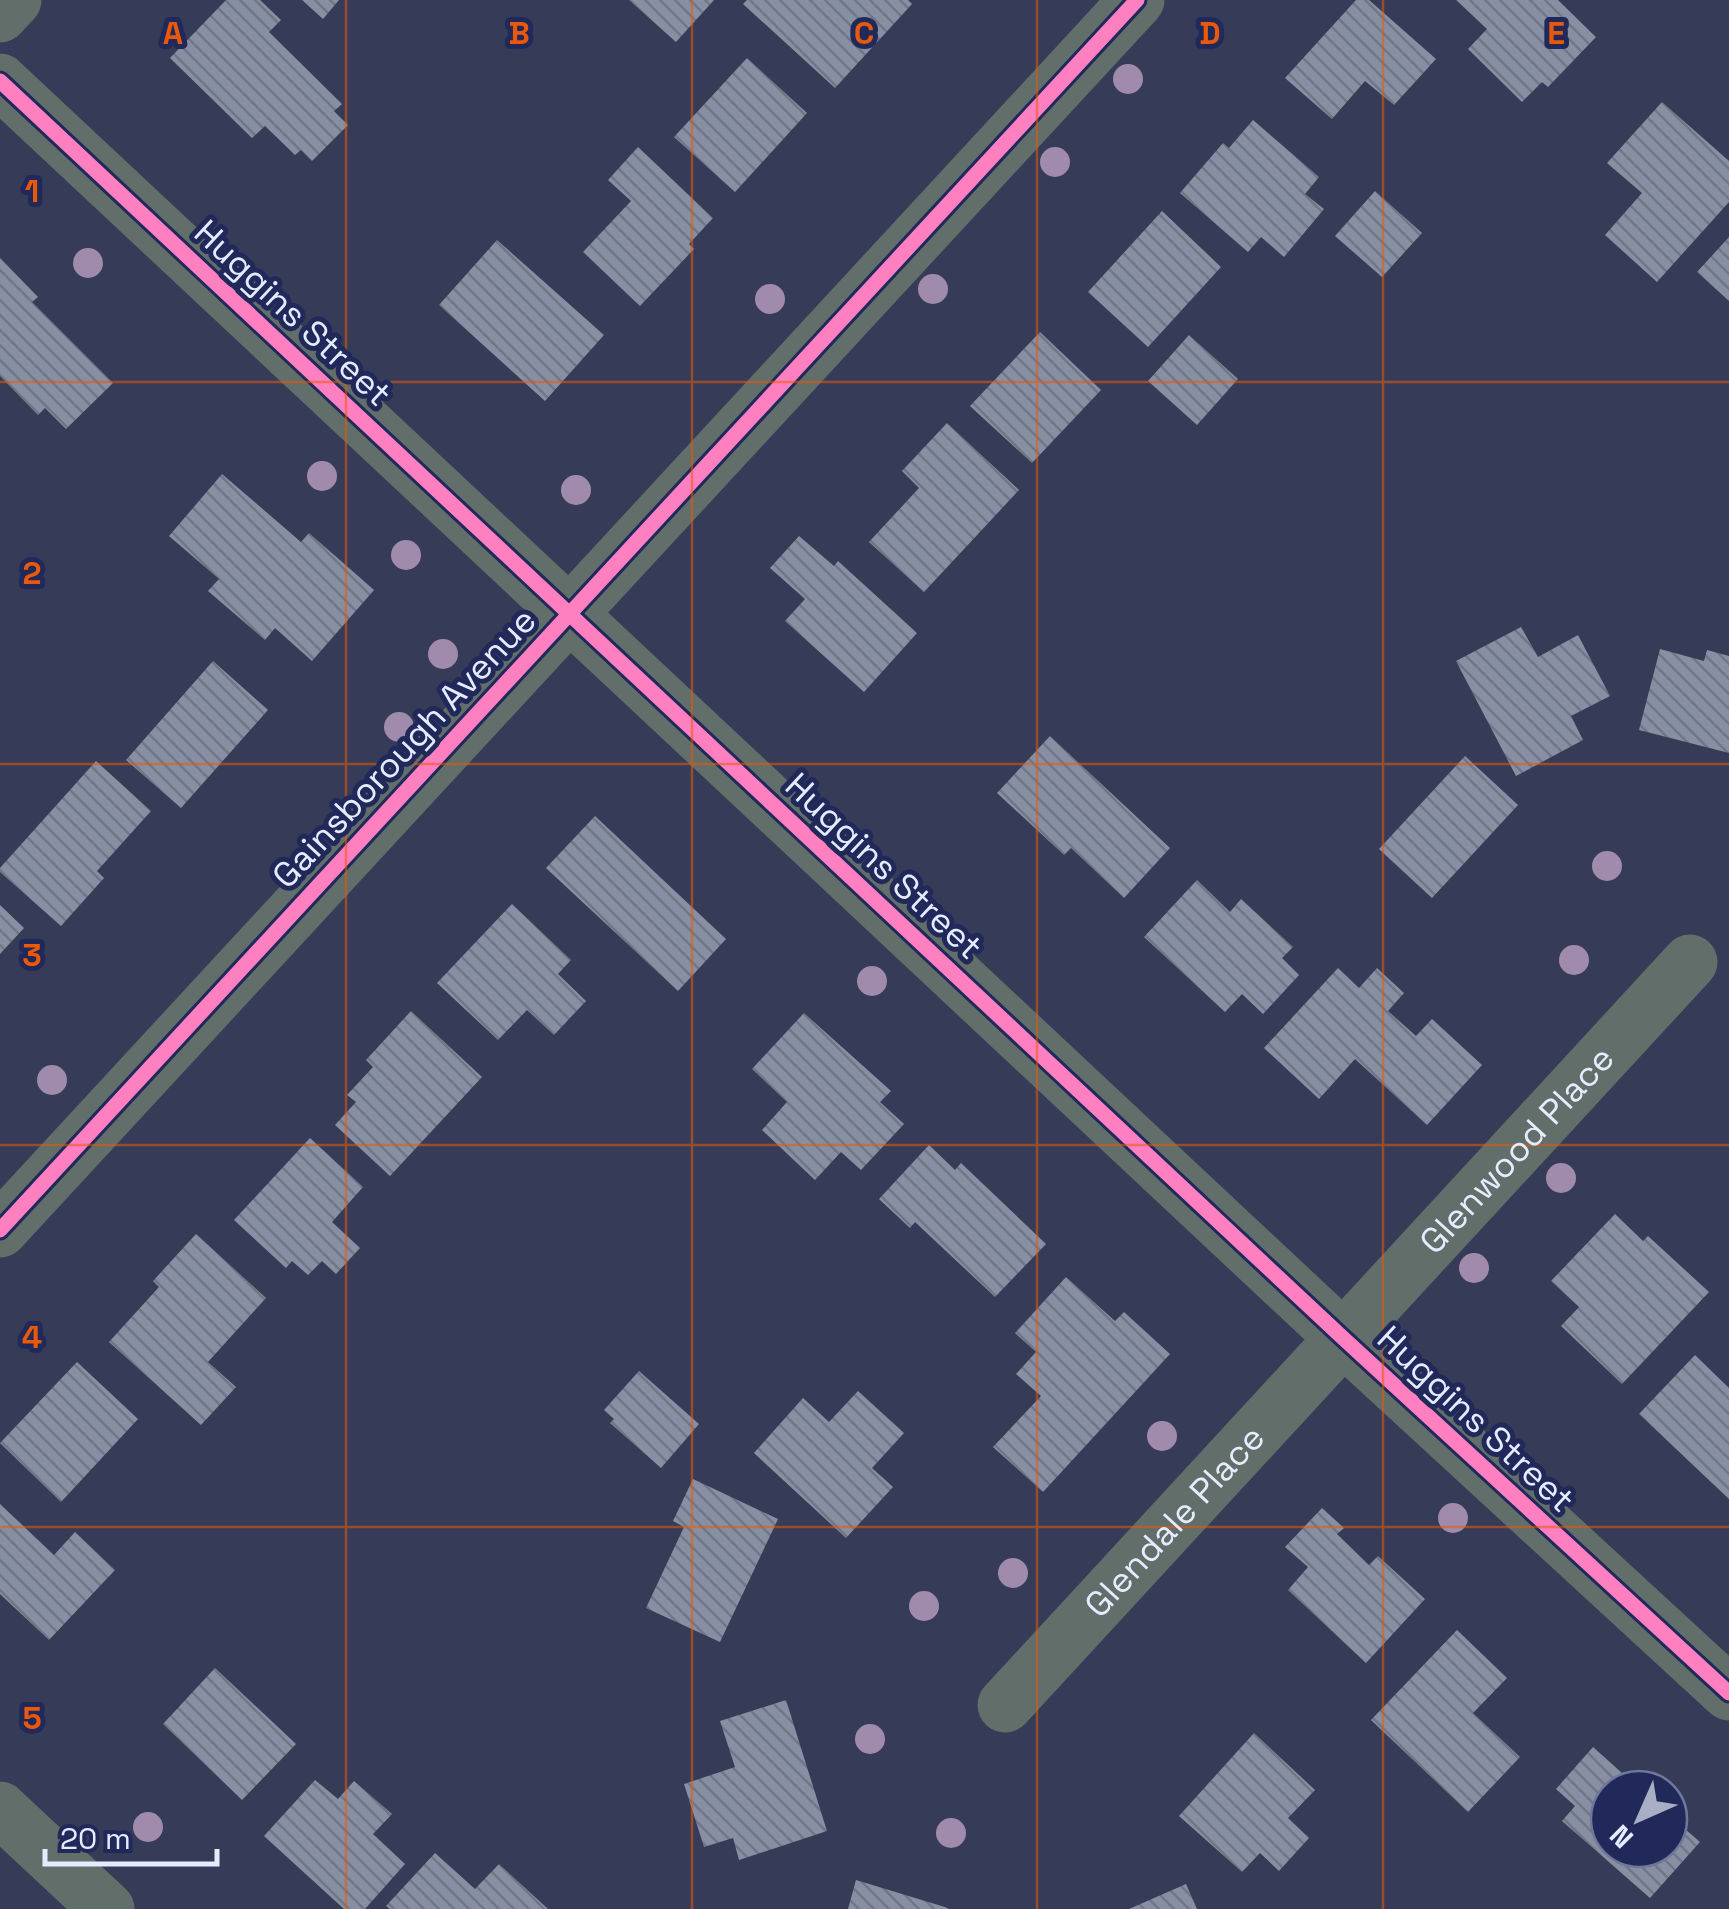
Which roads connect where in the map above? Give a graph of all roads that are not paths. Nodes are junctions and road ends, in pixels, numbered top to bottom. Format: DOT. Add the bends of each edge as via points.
graph roads {
  1 [pos="14,0"];
  2 [pos="1137,0"];
  3 [pos="0,14"];
  4 [pos="0,81"];
  5 [pos="570,612"];
  6 [pos="1690,962"];
  7 [pos="0,1230"];
  8 [pos="1343,1338"];
  9 [pos="1729,1693"];
  10 [pos="1006,1704"];
  11 [pos="0,1809"];
  12 [pos="107,1909"];
  1 -- 3 [label="street"];
  2 -- 5 [label="street, Gainsborough Avenue"];
  4 -- 5 [label="street, Huggins Street"];
  5 -- 7 [label="street, Gainsborough Avenue"];
  5 -- 8 [label="street, Huggins Street"];
  6 -- 8 [label="street, Glenwood Place"];
  8 -- 9 [label="street, Huggins Street"];
  8 -- 10 [label="street, Glendale Place"];
  11 -- 12 [label="street"];
}
